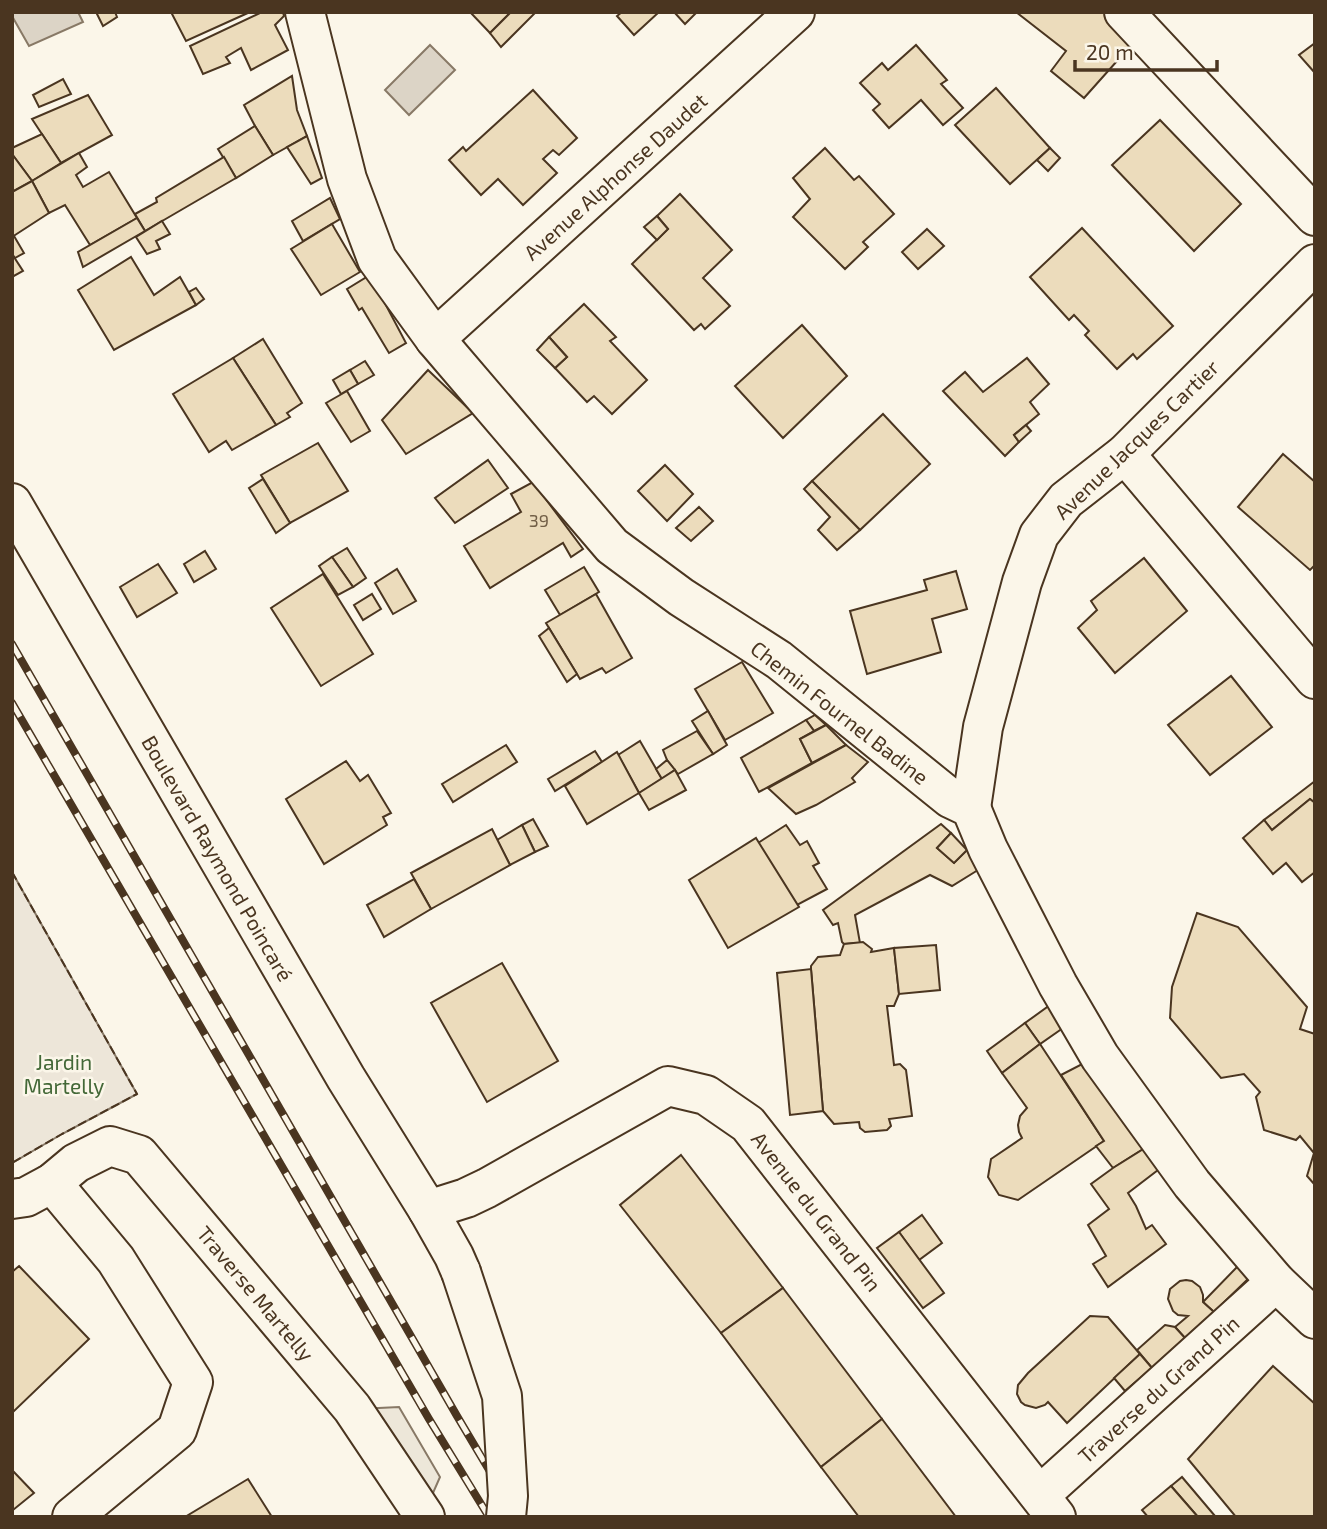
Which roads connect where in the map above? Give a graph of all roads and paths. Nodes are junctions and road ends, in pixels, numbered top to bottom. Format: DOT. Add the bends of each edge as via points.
graph roads {
  1 [pos="305,12"];
  2 [pos="794,12"];
  3 [pos="1124,12"];
  4 [pos="1315,216"];
  5 [pos="1315,264"];
  6 [pos="435,340"];
  7 [pos="1125,454"];
  8 [pos="12,503"];
  9 [pos="1315,679"];
  10 [pos="971,807"];
  11 [pos="52,1183"];
  12 [pos="12,1199"];
  13 [pos="428,1210"];
  14 [pos="1276,1282"];
  15 [pos="1315,1319"];
  16 [pos="1048,1506"];
  17 [pos="72,1517"];
  18 [pos="425,1517"];
  19 [pos="506,1517"];
  1 -- 6 [label="street, Chemin Fournel Badine" via="347,179 377,259"];
  2 -- 6 [label="street, Avenue Alphonse Daudet"];
  3 -- 4 [label="street"];
  5 -- 7 [label="street, Avenue Jacques Cartier"];
  6 -- 10 [label="street, Chemin Fournel Badine" via="612,546 779,660 950,798"];
  7 -- 9 [label="street"];
  7 -- 10 [label="street, Avenue Jacques Cartier" via="1066,500 1039,535 1021,582 983,727"];
  8 -- 13 [label="street, Boulevard Raymond Poincaré" via="332,1054"];
  10 -- 14 [label="street" via="1058,985 1100,1057 1192,1184"];
  11 -- 12 [label="street, Traverse Martelly"];
  11 -- 17 [label="street" via="116,1260 193,1382 177,1430"];
  11 -- 18 [label="street, Traverse Martelly" via="76,1163 110,1146 139,1154 352,1408"];
  13 -- 16 [label="street, Avenue du Grand Pin" via="487,1188 668,1086 706,1095 748,1124"];
  13 -- 19 [label="street, Boulevard Raymond Poincaré, bridge" via="461,1272 502,1396"];
  14 -- 15 [label="street"];
  14 -- 16 [label="street, Traverse du Grand Pin"];
}
